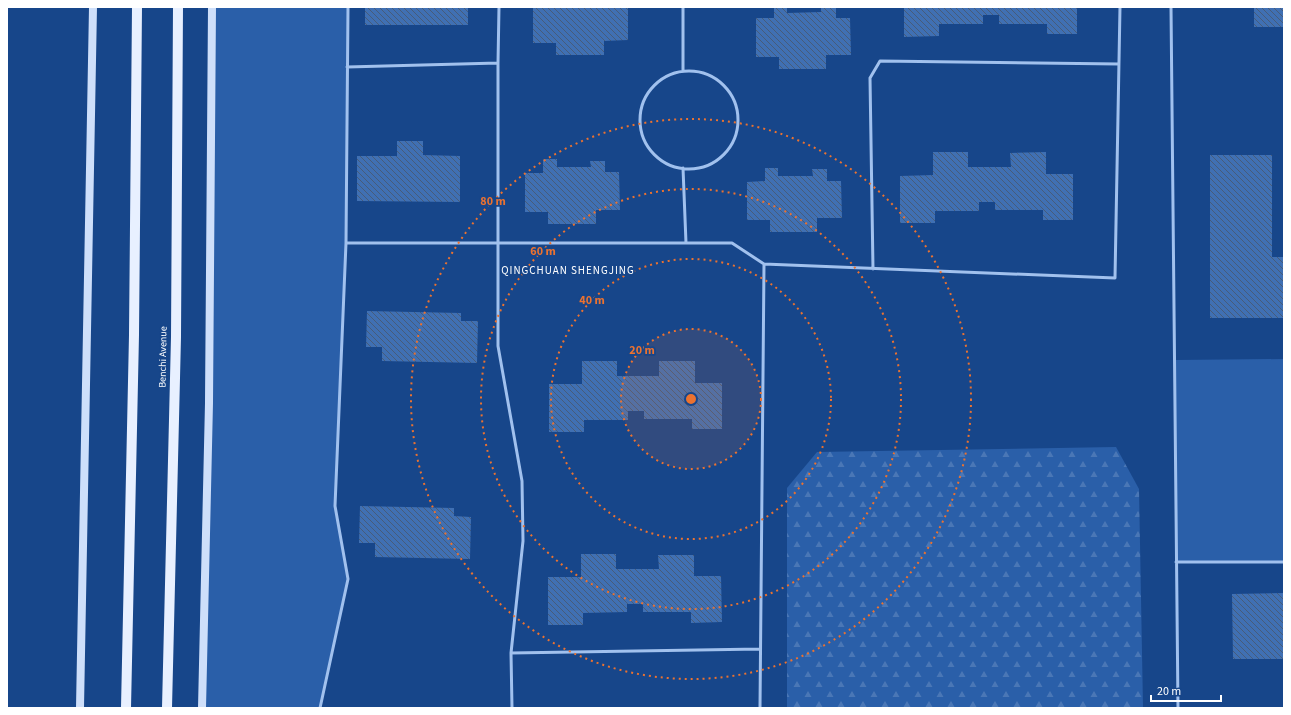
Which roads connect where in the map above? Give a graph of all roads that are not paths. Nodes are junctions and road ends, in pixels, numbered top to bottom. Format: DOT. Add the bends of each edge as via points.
graph roads {
  1 [pos="93,7"];
  2 [pos="137,7"];
  3 [pos="178,7"];
  4 [pos="212,7"];
  5 [pos="348,7"];
  6 [pos="500,7"];
  7 [pos="683,7"];
  8 [pos="1120,7"];
  9 [pos="1171,7"];
  10 [pos="498,63"];
  11 [pos="1119,64"];
  12 [pos="347,67"];
  13 [pos="683,70"];
  14 [pos="683,168"];
  15 [pos="346,243"];
  16 [pos="498,243"];
  17 [pos="686,243"];
  18 [pos="764,264"];
  19 [pos="873,269"];
  20 [pos="1176,562"];
  21 [pos="1284,562"];
  22 [pos="760,649"];
  23 [pos="511,653"];
  24 [pos="80,708"];
  25 [pos="126,708"];
  26 [pos="167,708"];
  27 [pos="202,708"];
  28 [pos="320,708"];
  29 [pos="512,708"];
  30 [pos="760,708"];
  31 [pos="1178,708"];
  1 -- 24 [label="street"];
  2 -- 25 [label="main road" via="134,335"];
  3 -- 26 [label="main road, Benchi Avenue" via="176,337"];
  4 -- 27 [label="street" via="209,403"];
  5 -- 12 [label="lane"];
  6 -- 10 [label="lane"];
  7 -- 13 [label="lane"];
  8 -- 11 [label="lane"];
  9 -- 20 [label="lane"];
  10 -- 12 [label="lane"];
  10 -- 16 [label="lane"];
  11 -- 19 [label="lane" via="880,61 870,78"];
  11 -- 19 [label="lane" via="1115,278"];
  12 -- 15 [label="lane"];
  13 -- 14 [label="lane" via="667,76 653,86 644,100 640,117 642,133 650,149 662,161"];
  13 -- 14 [label="lane" via="699,71 713,76 726,86 734,98 739,113 736,136 724,156 699,169"];
  14 -- 17 [label="lane"];
  15 -- 16 [label="lane"];
  15 -- 28 [label="lane" via="335,506 348,579"];
  16 -- 17 [label="lane"];
  16 -- 23 [label="lane" via="498,346 522,481 523,541"];
  17 -- 18 [label="lane" via="732,243"];
  18 -- 19 [label="lane"];
  18 -- 22 [label="lane"];
  20 -- 21 [label="lane"];
  20 -- 31 [label="lane"];
  22 -- 23 [label="lane"];
  22 -- 30 [label="lane"];
  23 -- 29 [label="lane"];
}
